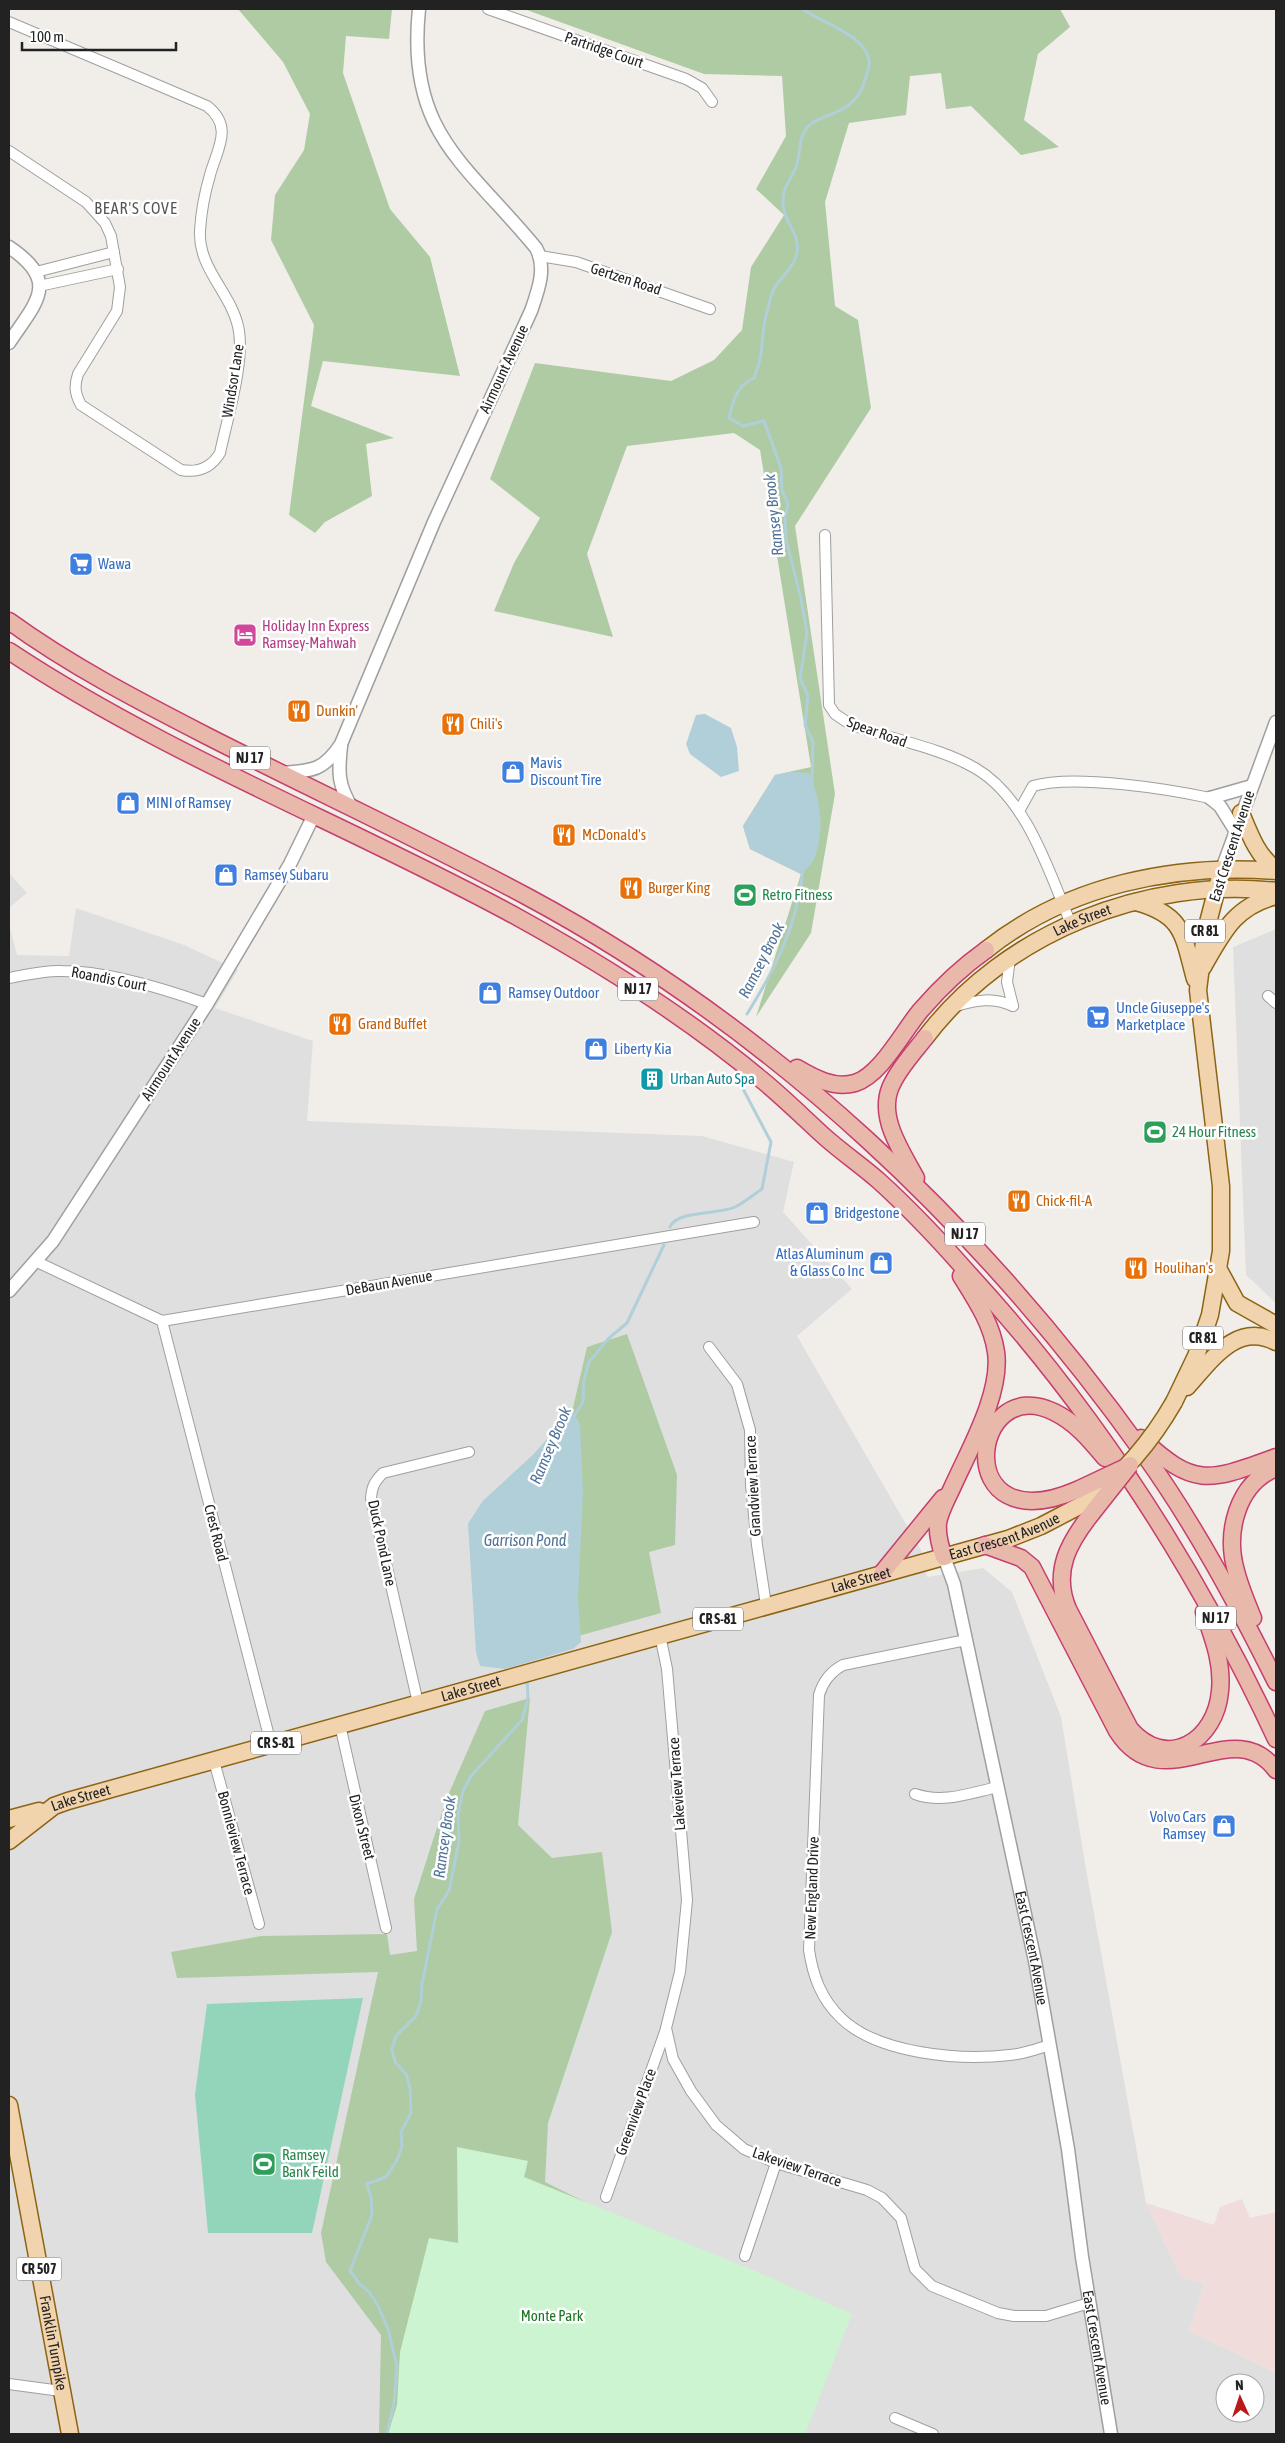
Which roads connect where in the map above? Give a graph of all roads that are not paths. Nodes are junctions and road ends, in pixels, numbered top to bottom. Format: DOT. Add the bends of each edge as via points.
graph roads {
  1 [pos="419,9"];
  2 [pos="488,9"];
  3 [pos="9,22"];
  4 [pos="712,102"];
  5 [pos="9,151"];
  6 [pos="9,247"];
  7 [pos="114,252"];
  8 [pos="540,256"];
  9 [pos="118,270"];
  10 [pos="36,272"];
  11 [pos="39,286"];
  12 [pos="710,309"];
  13 [pos="9,343"];
  14 [pos="825,535"];
  15 [pos="9,621"];
  16 [pos="9,651"];
  17 [pos="1276,722"];
  18 [pos="341,744"];
  19 [pos="280,773"];
  20 [pos="1252,786"];
  21 [pos="1210,798"];
  22 [pos="352,809"];
  23 [pos="1019,811"];
  24 [pos="1242,813"];
  25 [pos="314,815"];
  26 [pos="1235,830"];
  27 [pos="1222,869"];
  28 [pos="1276,870"];
  29 [pos="1216,890"];
  30 [pos="1276,891"];
  31 [pos="1276,896"];
  32 [pos="1136,902"];
  33 [pos="1063,905"];
  34 [pos="1071,924"];
  35 [pos="986,950"];
  36 [pos="1010,958"];
  37 [pos="1199,973"];
  38 [pos="9,978"];
  39 [pos="1198,990"];
  40 [pos="207,1004"];
  41 [pos="953,1007"];
  42 [pos="925,1038"];
  43 [pos="753,1044"];
  44 [pos="924,1193"];
  45 [pos="754,1222"];
  46 [pos="937,1239"];
  47 [pos="36,1261"];
  48 [pos="1219,1270"];
  49 [pos="9,1291"];
  50 [pos="162,1321"];
  51 [pos="1276,1325"];
  52 [pos="1276,1342"];
  53 [pos="709,1347"];
  54 [pos="1174,1402"];
  55 [pos="1109,1408"];
  56 [pos="1276,1444"];
  57 [pos="469,1452"];
  58 [pos="1276,1457"];
  59 [pos="1130,1465"];
  60 [pos="1242,1468"];
  61 [pos="1276,1468"];
  62 [pos="952,1487"];
  63 [pos="1086,1502"];
  64 [pos="1150,1508"];
  65 [pos="985,1545"];
  66 [pos="944,1557"];
  67 [pos="1189,1570"];
  68 [pos="882,1573"];
  69 [pos="766,1605"];
  70 [pos="660,1635"];
  71 [pos="966,1640"];
  72 [pos="1276,1676"];
  73 [pos="1276,1682"];
  74 [pos="418,1703"];
  75 [pos="340,1725"];
  76 [pos="1276,1739"];
  77 [pos="271,1744"];
  78 [pos="214,1761"];
  79 [pos="1276,1770"];
  80 [pos="998,1787"];
  81 [pos="915,1794"];
  82 [pos="54,1806"];
  83 [pos="9,1819"];
  84 [pos="9,1841"];
  85 [pos="259,1924"];
  86 [pos="386,1928"];
  87 [pos="666,2028"];
  88 [pos="1050,2045"];
  89 [pos="9,2105"];
  90 [pos="776,2162"];
  91 [pos="606,2197"];
  92 [pos="745,2256"];
  93 [pos="1089,2302"];
  94 [pos="9,2384"];
  95 [pos="61,2391"];
  96 [pos="895,2418"];
  97 [pos="70,2434"];
  98 [pos="933,2434"];
  99 [pos="1111,2434"];
  1 -- 8 [label="street" via="416,34 418,75 431,118 452,154"];
  2 -- 4 [label="street, Partridge Court" via="686,80 702,88"];
  3 -- 9 [label="street, Windsor Lane" via="207,106 216,112 221,123 222,134 210,175 200,246 238,324 240,354 220,453 206,469 181,470 81,405 76,395 78,374 116,311 120,293"];
  5 -- 7 [label="street, Windsor Lane" via="86,202 105,223"];
  6 -- 10 [label="street"];
  7 -- 9 [label="street, Windsor Lane"];
  7 -- 10 [label="street"];
  8 -- 12 [label="street, Gertzen Road" via="576,262"];
  8 -- 18 [label="street, Airmount Avenue" via="540,283 531,311 434,522"];
  9 -- 11 [label="street"];
  10 -- 11 [label="street"];
  11 -- 13 [label="street" via="36,302"];
  14 -- 23 [label="street, Spear Road" via="827,693 835,714 850,724 976,769 1000,786"];
  15 -- 19 [label="highway, NJ 17" via="83,670"];
  16 -- 25 [label="highway, NJ 17" via="116,716"];
  17 -- 20 [label="street, East Crescent Avenue"];
  18 -- 19 [label="street, Airmount Avenue" via="332,758 318,768"];
  18 -- 22 [label="street, Airmount Avenue" via="341,788"];
  19 -- 22 [label="highway, NJ 17"];
  20 -- 21 [label="street"];
  20 -- 24 [label="street, East Crescent Avenue"];
  21 -- 23 [label="street" via="1149,788 1045,783 1034,786"];
  21 -- 26 [label="street" via="1220,806"];
  22 -- 43 [label="highway, NJ 17" via="575,923 668,982"];
  23 -- 33 [label="street, Spear Road"];
  24 -- 26 [label="street, East Crescent Avenue"];
  24 -- 28 [label="main road" via="1256,848"];
  25 -- 40 [label="street, Airmount Avenue" via="290,864"];
  25 -- 46 [label="highway, NJ 17" via="515,916 570,946 655,1001 762,1080 880,1182"];
  26 -- 27 [label="street, East Crescent Avenue"];
  27 -- 28 [label="main road, Lake Street"];
  27 -- 29 [label="main road, East Crescent Avenue"];
  27 -- 33 [label="main road, Lake Street" via="1137,880"];
  29 -- 30 [label="main road, Lake Street"];
  29 -- 32 [label="main road, Lake Street"];
  29 -- 37 [label="main road, East Crescent Avenue / CR 81"];
  31 -- 37 [label="main road" via="1256,902 1236,916"];
  32 -- 34 [label="main road, Lake Street"];
  32 -- 39 [label="main road" via="1164,912 1173,919 1182,934"];
  33 -- 34 [label="street, Spear Road"];
  33 -- 35 [label="main road, Lake Street" via="1026,923"];
  34 -- 36 [label="main road, Lake Street"];
  35 -- 43 [label="highway" via="936,994 876,1068 861,1080 841,1085 820,1080"];
  36 -- 41 [label="main road, Lake Street" via="980,980"];
  36 -- 41 [label="street" via="1007,982 1014,1006 984,1000"];
  37 -- 39 [label="main road, East Crescent Avenue / CR 81"];
  38 -- 40 [label="street, Roandis Court" via="40,972 82,971 174,992"];
  39 -- 48 [label="main road, East Crescent Avenue / CR 81" via="1220,1186 1222,1229"];
  40 -- 47 [label="street, Airmount Avenue"];
  41 -- 42 [label="main road, Lake Street"];
  42 -- 44 [label="highway" via="892,1083 887,1105 891,1130"];
  43 -- 44 [label="highway, NJ 17" via="847,1121"];
  44 -- 55 [label="highway, NJ 17" via="1030,1306"];
  45 -- 50 [label="street, DeBaun Avenue"];
  46 -- 62 [label="highway" via="982,1311 992,1333 997,1362 996,1382 990,1401"];
  46 -- 64 [label="highway, NJ 17" via="1053,1372"];
  47 -- 49 [label="street, Airmount Avenue"];
  47 -- 50 [label="street"];
  48 -- 51 [label="main road" via="1237,1303"];
  48 -- 54 [label="main road, East Crescent Avenue / CR 81" via="1201,1343"];
  50 -- 77 [label="street, Crest Road"];
  52 -- 54 [label="main road" via="1251,1336 1229,1343"];
  53 -- 69 [label="street, Grandview Terrace" via="737,1384 750,1430 751,1485"];
  54 -- 59 [label="main road, East Crescent Avenue / CR 81, bridge" via="1155,1434"];
  55 -- 60 [label="highway" via="1165,1461 1181,1471 1207,1476"];
  55 -- 73 [label="highway, NJ 17" via="1177,1504 1234,1600"];
  56 -- 60 [label="highway"];
  57 -- 74 [label="street, Duck Pond Lane" via="383,1473 372,1488 371,1498"];
  58 -- 60 [label="highway"];
  59 -- 63 [label="highway, bridge"];
  59 -- 63 [label="highway, bridge"];
  61 -- 72 [label="highway" via="1258,1478 1244,1495 1237,1511 1233,1538 1236,1570"];
  62 -- 66 [label="highway" via="938,1522 938,1538"];
  62 -- 68 [label="highway"];
  63 -- 64 [label="highway" via="1036,1502 1004,1493 989,1474 985,1458 988,1436 998,1422 1013,1410 1029,1406 1058,1414 1082,1432"];
  63 -- 65 [label="main road, East Crescent Avenue" via="1034,1529"];
  63 -- 67 [label="highway" via="1061,1574 1065,1602 1130,1729 1149,1744 1165,1749 1190,1744 1205,1732 1216,1713 1220,1690 1215,1646"];
  64 -- 67 [label="highway, NJ 17"];
  65 -- 66 [label="main road, East Crescent Avenue"];
  65 -- 79 [label="highway" via="1021,1558 1032,1567 1117,1731 1133,1750 1150,1759 1169,1762 1229,1748 1245,1748 1260,1754"];
  66 -- 68 [label="main road, Lake Street / CR S-81"];
  66 -- 71 [label="street, East Crescent Avenue" via="954,1584"];
  67 -- 76 [label="highway, NJ 17" via="1242,1666"];
  68 -- 69 [label="main road, Lake Street / CR S-81"];
  69 -- 70 [label="main road, Lake Street / CR S-81"];
  70 -- 74 [label="main road, Lake Street / CR S-81"];
  70 -- 87 [label="street, Lakeview Terrace" via="667,1668 687,1900 680,1972"];
  71 -- 80 [label="street, East Crescent Avenue"];
  71 -- 88 [label="street, New England Drive" via="844,1665 834,1670 822,1686 819,1695 809,1950 812,1967 823,1996 842,2019 884,2042 916,2051 976,2057 1027,2053"];
  74 -- 75 [label="main road, Lake Street / CR S-81"];
  75 -- 77 [label="main road, Lake Street / CR S-81"];
  75 -- 86 [label="street, Dixon Street"];
  77 -- 78 [label="main road, Lake Street / CR S-81"];
  78 -- 82 [label="main road, Lake Street / CR S-81"];
  78 -- 85 [label="street, Bonnieview Terrace"];
  80 -- 81 [label="street" via="945,1799 929,1799"];
  80 -- 88 [label="street, East Crescent Avenue"];
  82 -- 83 [label="main road"];
  82 -- 84 [label="main road, Lake Street / CR S-81"];
  87 -- 90 [label="street, Lakeview Terrace" via="673,2059 716,2125 744,2149"];
  87 -- 91 [label="street, Greenview Place"];
  88 -- 93 [label="street, East Crescent Avenue"];
  89 -- 95 [label="main road, Franklin Turnpike / CR 507"];
  90 -- 92 [label="street"];
  90 -- 93 [label="street, Lakeview Terrace" via="867,2190 882,2198 901,2218 915,2268 922,2278 943,2292 998,2313 1022,2316 1056,2314"];
  93 -- 99 [label="street, East Crescent Avenue"];
  94 -- 95 [label="street"];
  95 -- 97 [label="main road, Franklin Turnpike / CR 507"];
  96 -- 98 [label="street"];
}
